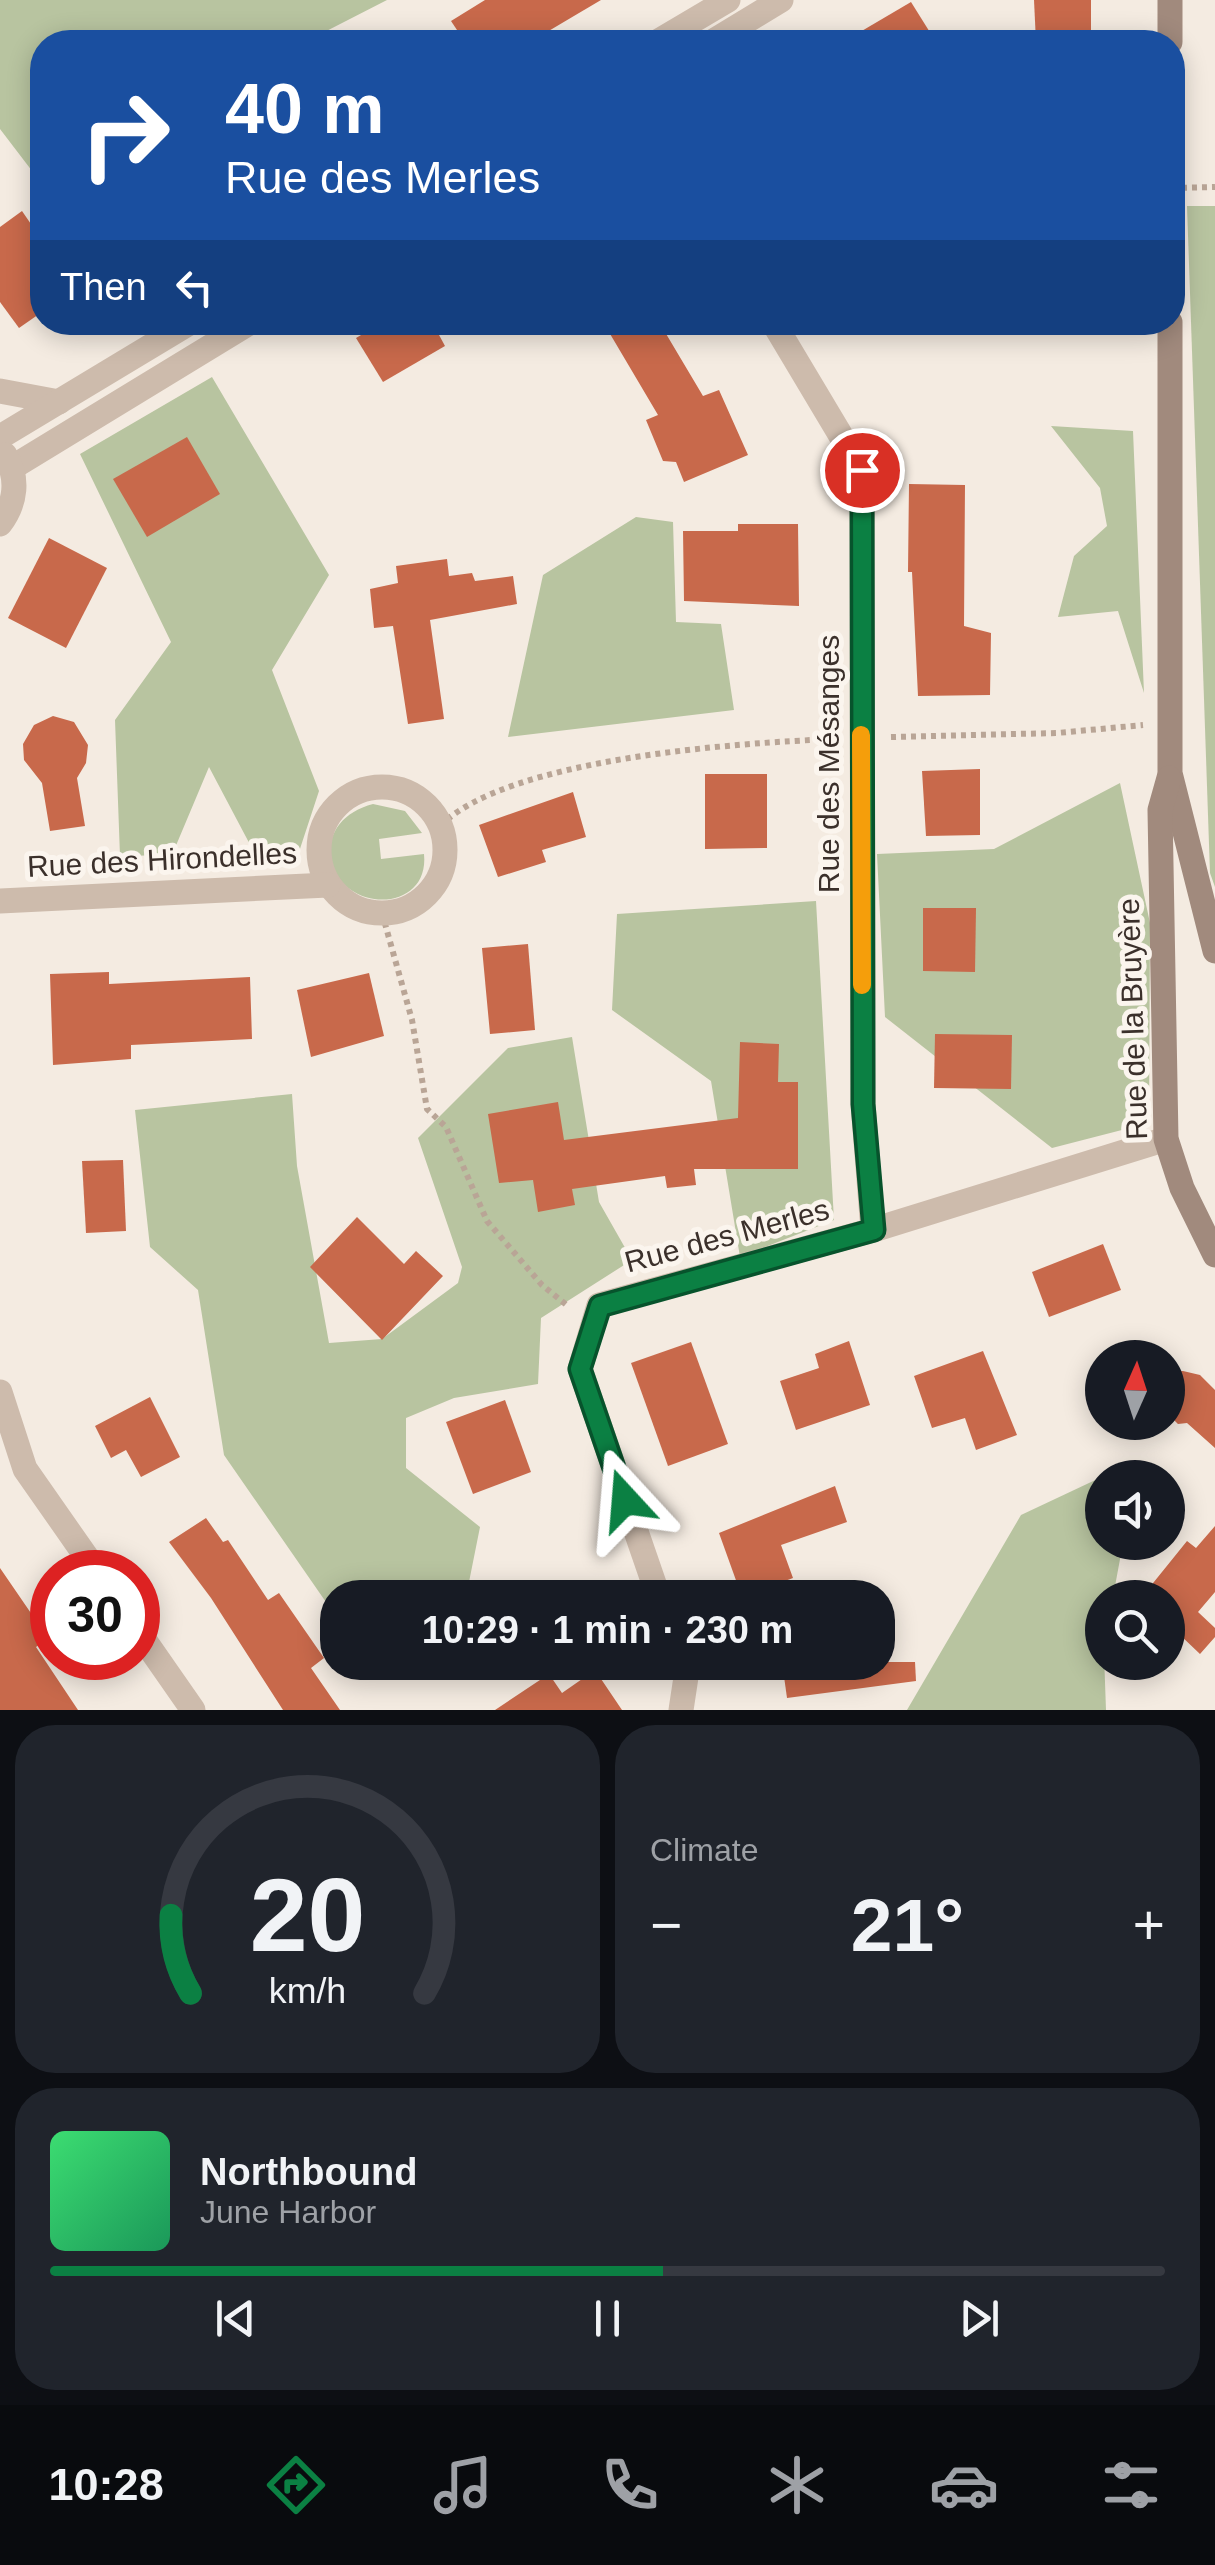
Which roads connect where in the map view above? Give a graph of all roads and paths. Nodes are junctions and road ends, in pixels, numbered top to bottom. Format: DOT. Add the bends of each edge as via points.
graph roads {
  1 [pos="728,0"];
  2 [pos="781,0"];
  3 [pos="1170,0"];
  4 [pos="677,30"];
  5 [pos="732,30"];
  6 [pos="1170,30"];
  7 [pos="1215,187"];
  8 [pos="1185,188"];
  9 [pos="170,335"];
  10 [pos="227,335"];
  11 [pos="781,335"];
  12 [pos="1170,335"];
  13 [pos="0,390"];
  14 [pos="59,402"];
  15 [pos="0,437"];
  16 [pos="6,457"];
  17 [pos="0,524"];
  18 [pos="1170,724"];
  19 [pos="860,738"];
  20 [pos="1170,773"];
  21 [pos="440,826"];
  22 [pos="328,884"];
  23 [pos="0,901"];
  24 [pos="382,913"];
  25 [pos="1215,952"];
  26 [pos="1166,1140"];
  27 [pos="874,1230"];
  28 [pos="1215,1255"];
  29 [pos="593,1326"];
  30 [pos="0,1392"];
  31 [pos="82,1550"];
  32 [pos="653,1580"];
  33 [pos="160,1663"];
  34 [pos="685,1680"];
  35 [pos="192,1710"];
  36 [pos="681,1710"];
  1 -- 4 [label="street"];
  2 -- 5 [label="street"];
  3 -- 6 [label="street"];
  7 -- 8 [label="path"];
  9 -- 14 [label="street"];
  10 -- 16 [label="street"];
  11 -- 19 [label="street, Rue des Mésanges" via="862,470"];
  12 -- 18 [label="street, Rue de la Bruyère"];
  13 -- 14 [label="street"];
  14 -- 15 [label="street"];
  16 -- 17 [label="street" via="15,490"];
  18 -- 19 [label="path"];
  18 -- 20 [label="street, Rue de la Bruyère"];
  19 -- 21 [label="path" via="744,743 602,762 483,796"];
  19 -- 27 [label="street, Rue des Mésanges" via="863,1104"];
  20 -- 25 [label="street, Rue de la Bruyère"];
  20 -- 26 [label="street, Rue de la Bruyère" via="1160,810"];
  21 -- 22 [label="street" via="433,812 402,790 380,786 343,800 320,836"];
  21 -- 24 [label="street" via="446,848 440,877 419,903"];
  22 -- 23 [label="street, Rue des Hirondelles"];
  22 -- 24 [label="street" via="343,901"];
  24 -- 29 [label="path" via="412,1020 427,1109 446,1127 488,1221 542,1285"];
  26 -- 27 [label="street, Rue des Merles"];
  26 -- 28 [label="street, Rue de la Bruyère"];
  27 -- 29 [label="street, Rue des Merles" via="600,1306"];
  29 -- 32 [label="street" via="580,1369"];
  30 -- 31 [label="street" via="25,1469"];
  33 -- 35 [label="street"];
  34 -- 36 [label="street"];
}
